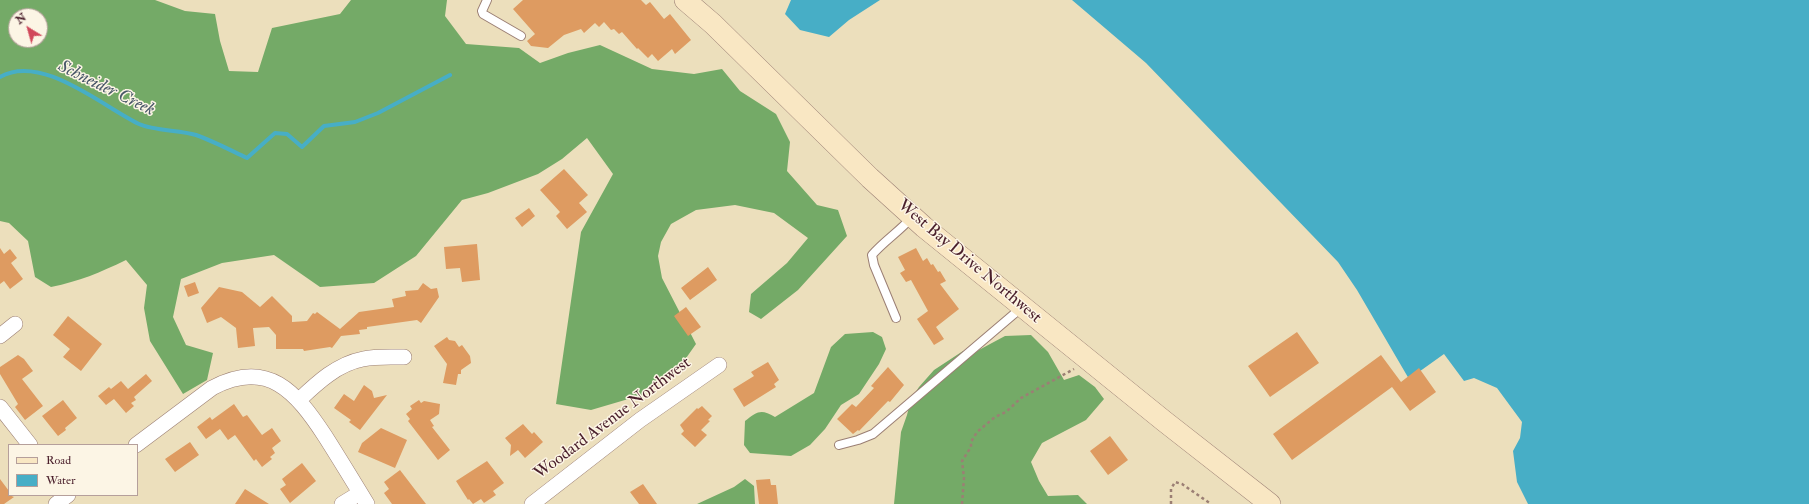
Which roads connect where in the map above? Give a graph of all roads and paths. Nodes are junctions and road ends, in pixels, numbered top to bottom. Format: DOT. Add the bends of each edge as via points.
graph roads {
  1 [pos="487,0"];
  2 [pos="685,0"];
  3 [pos="521,36"];
  4 [pos="912,216"];
  5 [pos="1021,306"];
  6 [pos="896,318"];
  7 [pos="15,324"];
  8 [pos="0,336"];
  9 [pos="404,357"];
  10 [pos="718,365"];
  11 [pos="1080,366"];
  12 [pos="298,400"];
  13 [pos="0,407"];
  14 [pos="29,444"];
  15 [pos="137,444"];
  16 [pos="839,445"];
  17 [pos="67,496"];
  18 [pos="69,496"];
  19 [pos="363,498"];
  20 [pos="56,504"];
  21 [pos="76,504"];
  22 [pos="342,504"];
  23 [pos="532,504"];
  24 [pos="962,504"];
  25 [pos="1171,504"];
  26 [pos="1211,504"];
  27 [pos="1270,504"];
  1 -- 3 [label="lane" via="483,14"];
  2 -- 4 [label="street, West Bay Drive Northwest"];
  4 -- 5 [label="street, West Bay Drive Northwest"];
  4 -- 6 [label="lane" via="902,229 872,255"];
  5 -- 16 [label="lane" via="873,434"];
  5 -- 27 [label="street, West Bay Drive Northwest"];
  7 -- 8 [label="street"];
  9 -- 12 [label="street" via="365,358 348,363 321,379"];
  10 -- 23 [label="street, Woodard Avenue Northwest" via="640,420"];
  11 -- 24 [label="path" via="1021,398 977,432 962,462"];
  12 -- 15 [label="street" via="293,393 266,378 242,377 225,381"];
  12 -- 19 [label="street" via="313,418"];
  13 -- 14 [label="street"];
  17 -- 20 [label="street"];
  18 -- 21 [label="street"];
  19 -- 22 [label="street"];
  25 -- 26 [label="path" via="1170,489 1175,482"];
}
